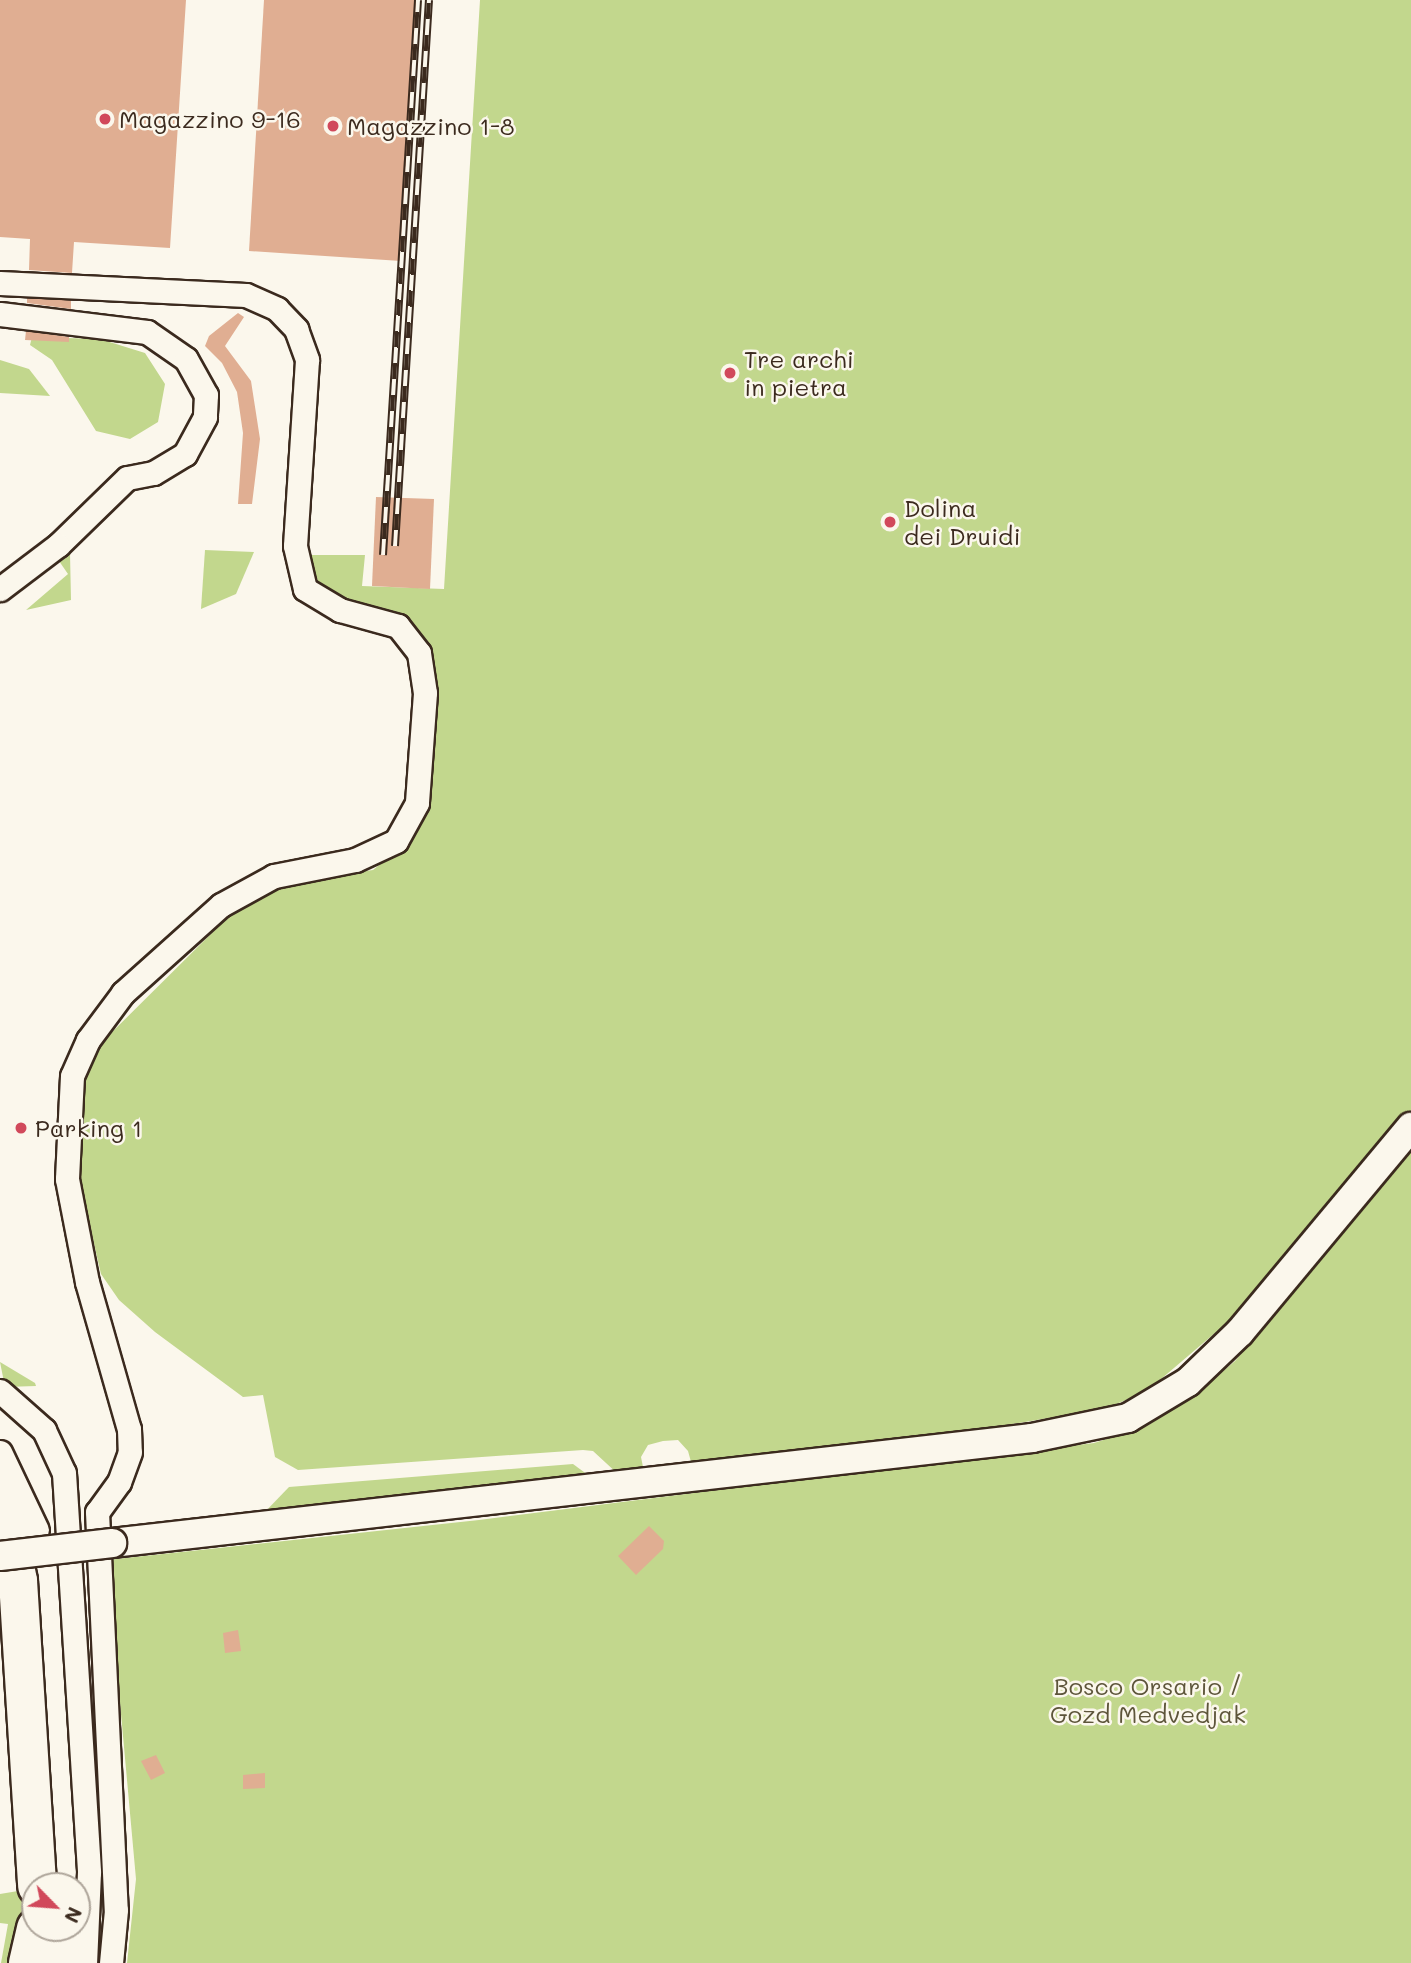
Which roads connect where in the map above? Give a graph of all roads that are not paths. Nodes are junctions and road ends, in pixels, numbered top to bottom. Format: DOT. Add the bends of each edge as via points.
graph roads {
  1 [pos="0,283"];
  2 [pos="0,314"];
  3 [pos="0,589"];
  4 [pos="1411,1127"];
  5 [pos="0,1391"];
  6 [pos="0,1452"];
  7 [pos="0,1493"];
  8 [pos="37,1530"];
  9 [pos="0,1556"];
  10 [pos="36,1872"];
  11 [pos="61,1872"];
  12 [pos="33,1942"];
  13 [pos="60,1942"];
  14 [pos="29,1963"];
  15 [pos="58,1963"];
  16 [pos="85,1963"];
  17 [pos="111,1963"];
  1 -- 17 [label="street" via="246,295 277,309 296,329 307,360 295,546 305,589 340,610 397,626 419,653 425,693 417,803 396,841 355,860 274,876 221,905 123,993 88,1040 72,1076 67,1179 86,1282 129,1429 130,1452 119,1482 97,1512 116,1898"];
  2 -- 3 [label="street" via="148,332 186,359 206,396 205,418 185,454 153,473 127,478 58,545"];
  4 -- 9 [label="street, bridge" via="1240,1332 1188,1382 1128,1418 1032,1438"];
  5 -- 16 [label="street" via="44,1430 64,1474 89,1872"];
  6 -- 8 [label="street"];
  7 -- 10 [label="highway" via="18,1581"];
  8 -- 11 [label="highway"];
  12 -- 14 [label="highway"];
  13 -- 15 [label="highway"];
}
